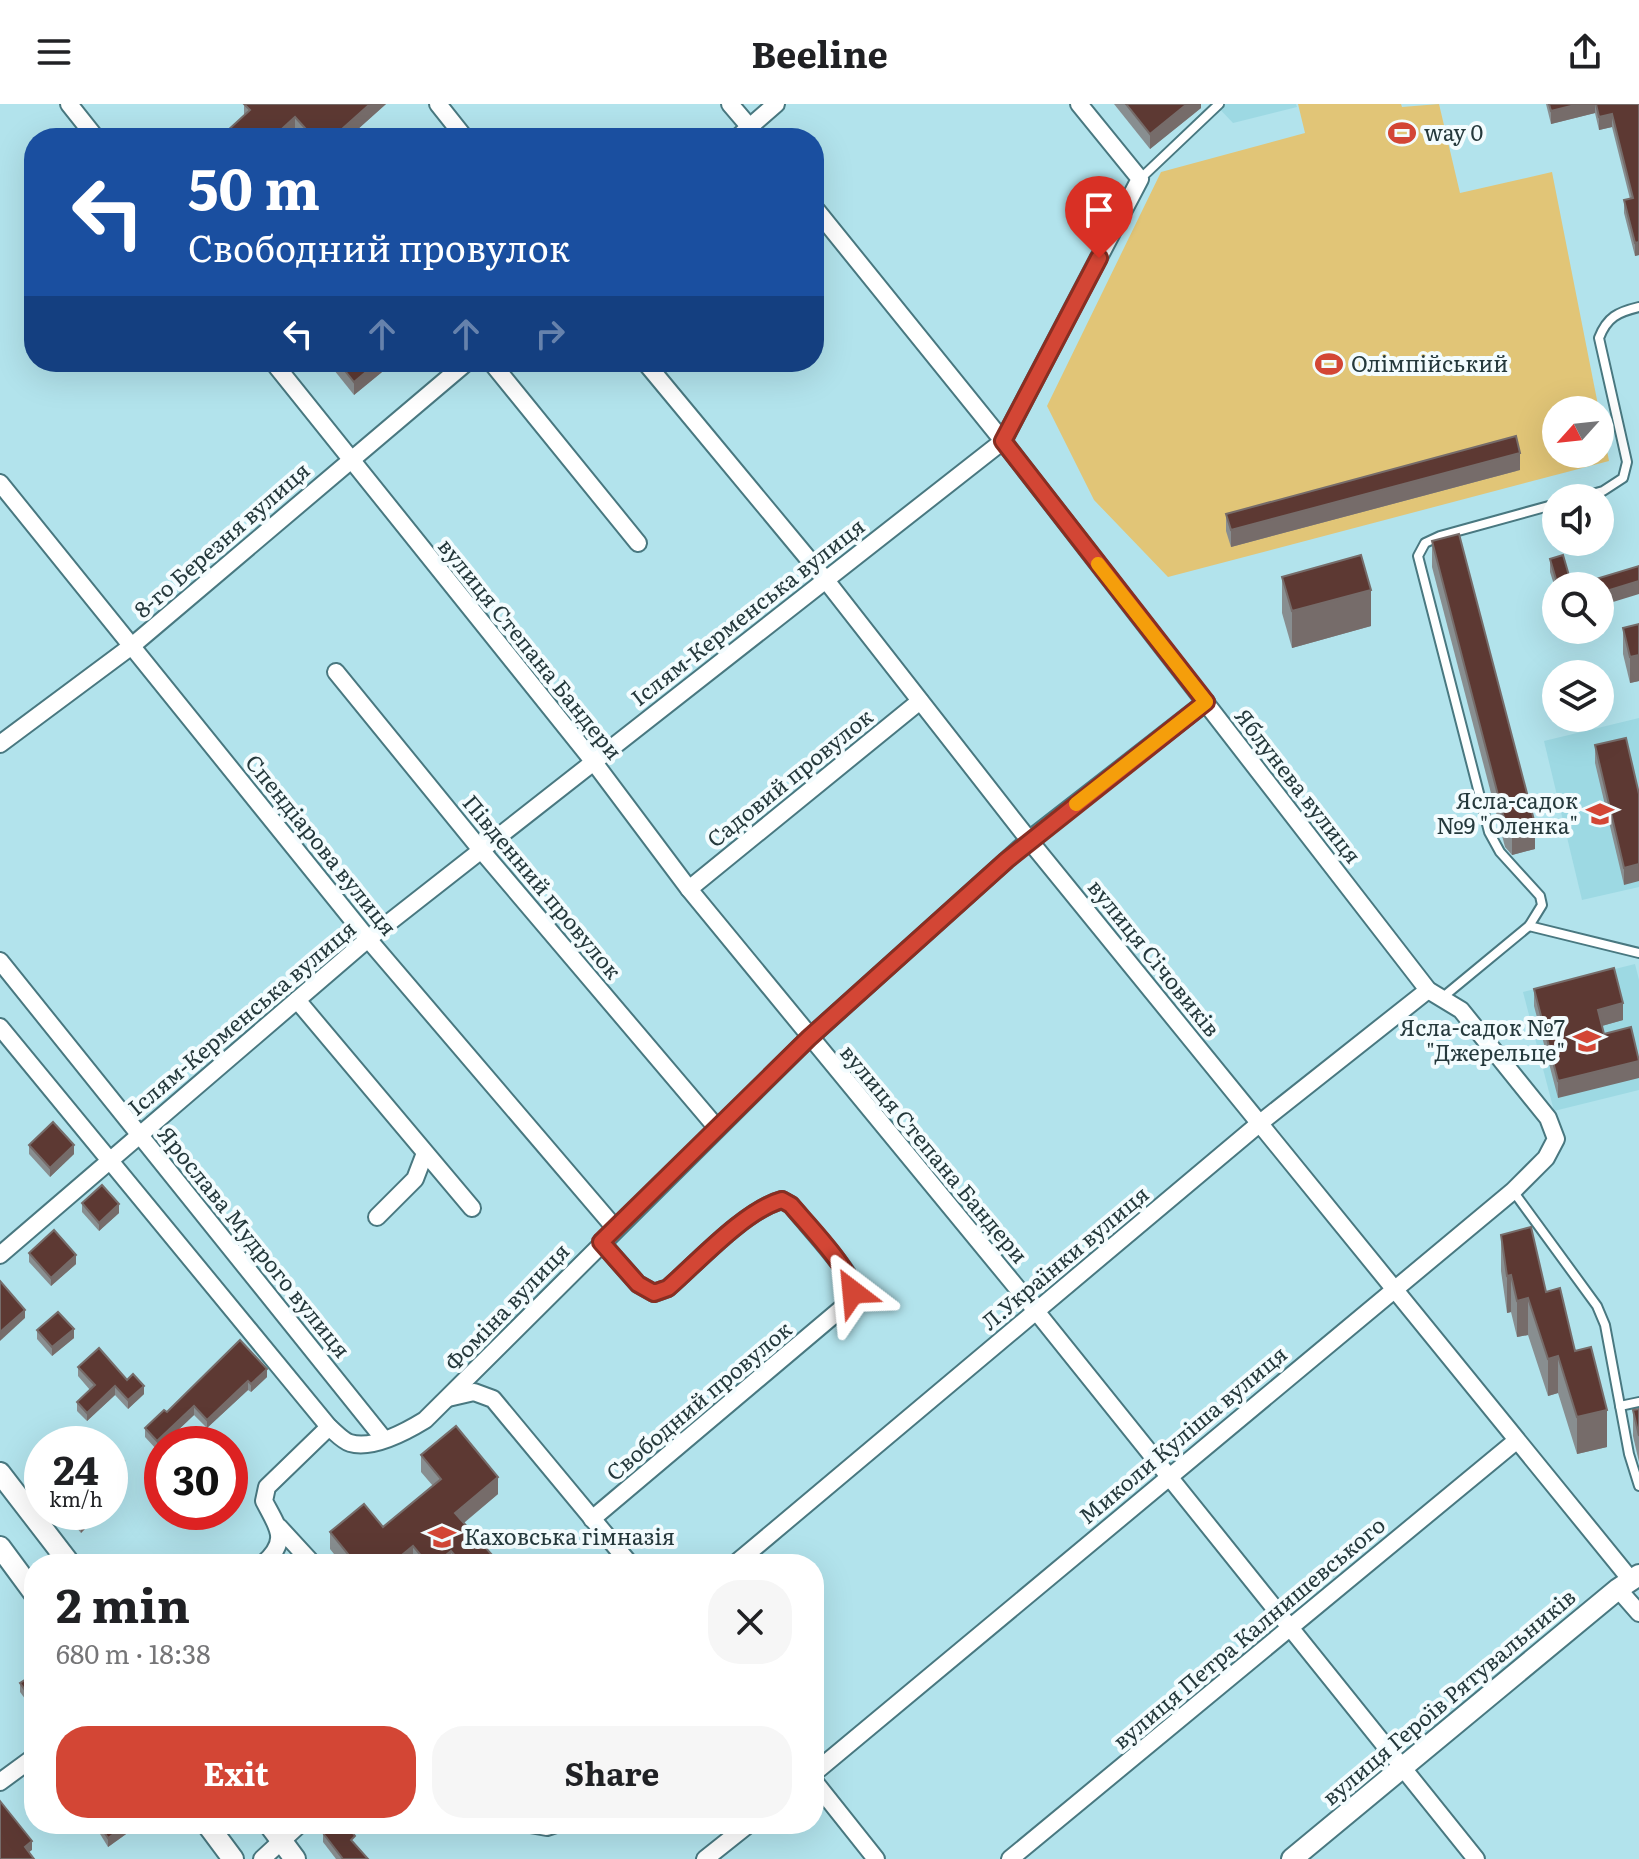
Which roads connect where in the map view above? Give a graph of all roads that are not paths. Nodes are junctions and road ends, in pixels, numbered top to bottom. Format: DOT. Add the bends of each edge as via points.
graph roads {
  1 [pos="69,104"];
  2 [pos="438,104"];
  3 [pos="730,104"];
  4 [pos="776,104"];
  5 [pos="1079,104"];
  6 [pos="1219,104"];
  7 [pos="88,128"];
  8 [pos="457,128"];
  9 [pos="744,128"];
  10 [pos="754,128"];
  11 [pos="1140,179"];
  12 [pos="824,219"];
  13 [pos="1639,307"];
  14 [pos="281,372"];
  15 [pos="455,372"];
  16 [pos="499,372"];
  17 [pos="653,372"];
  18 [pos="1003,441"];
  19 [pos="350,460"];
  20 [pos="0,483"];
  21 [pos="1614,484"];
  22 [pos="1542,508"];
  23 [pos="638,543"];
  24 [pos="825,579"];
  25 [pos="133,645"];
  26 [pos="336,672"];
  27 [pos="920,701"];
  28 [pos="1206,702"];
  29 [pos="0,744"];
  30 [pos="593,761"];
  31 [pos="1029,840"];
  32 [pos="481,850"];
  33 [pos="689,889"];
  34 [pos="1529,926"];
  35 [pos="368,939"];
  36 [pos="1639,953"];
  37 [pos="0,961"];
  38 [pos="1435,994"];
  39 [pos="297,1000"];
  40 [pos="0,1027"];
  41 [pos="809,1038"];
  42 [pos="1548,1118"];
  43 [pos="1260,1123"];
  44 [pos="717,1128"];
  45 [pos="139,1133"];
  46 [pos="425,1153"];
  47 [pos="110,1162"];
  48 [pos="1513,1191"];
  49 [pos="472,1208"];
  50 [pos="377,1217"];
  51 [pos="615,1228"];
  52 [pos="601,1242"];
  53 [pos="0,1255"];
  54 [pos="1394,1288"];
  55 [pos="1036,1311"];
  56 [pos="447,1399"];
  57 [pos="1639,1402"];
  58 [pos="1620,1406"];
  59 [pos="329,1427"];
  60 [pos="383,1438"];
  61 [pos="1516,1441"];
  62 [pos="0,1473"];
  63 [pos="1168,1475"];
  64 [pos="1639,1486"];
  65 [pos="592,1519"];
  66 [pos="279,1527"];
  67 [pos="0,1547"];
  68 [pos="62,1554"];
  69 [pos="273,1554"];
  70 [pos="304,1554"];
  71 [pos="619,1554"];
  72 [pos="747,1554"];
  73 [pos="24,1579"];
  74 [pos="1629,1581"];
  75 [pos="1639,1613"];
  76 [pos="1291,1627"];
  77 [pos="24,1764"];
  78 [pos="824,1765"];
  79 [pos="1403,1765"];
  80 [pos="0,1782"];
  81 [pos="824,1794"];
  82 [pos="214,1834"];
  83 [pos="273,1834"];
  84 [pos="276,1834"];
  85 [pos="736,1834"];
  86 [pos="233,1859"];
  87 [pos="262,1859"];
  88 [pos="295,1859"];
  89 [pos="705,1859"];
  90 [pos="876,1859"];
  91 [pos="1010,1859"];
  92 [pos="1292,1859"];
  93 [pos="1476,1859"];
  1 -- 7 [label="street"];
  2 -- 8 [label="street"];
  3 -- 9 [label="street"];
  4 -- 10 [label="street"];
  5 -- 11 [label="street"];
  6 -- 11 [label="lane"];
  11 -- 18 [label="street, Іслям-Керменська вулиця"];
  12 -- 18 [label="street, Яблунева вулиця"];
  13 -- 21 [label="lane" via="1605,322 1599,338 1627,462 1623,478"];
  14 -- 19 [label="street, вулиця Степана Бандери"];
  15 -- 19 [label="street, 8-го Березня вулиця"];
  16 -- 23 [label="street"];
  17 -- 24 [label="street, вулиця Січовиків"];
  18 -- 24 [label="street, Іслям-Керменська вулиця"];
  18 -- 28 [label="street, Яблунева вулиця"];
  19 -- 25 [label="street, 8-го Березня вулиця"];
  19 -- 30 [label="street, вулиця Степана Бандери"];
  20 -- 25 [label="street, Спендіарова вулиця"];
  22 -- 34 [label="lane" via="1440,536 1425,543 1418,556 1489,832 1540,896 1542,905"];
  24 -- 27 [label="street, вулиця Січовиків"];
  24 -- 30 [label="street, Іслям-Керменська вулиця"];
  25 -- 29 [label="street, 8-го Березня вулиця"];
  25 -- 35 [label="street, Спендіарова вулиця"];
  26 -- 32 [label="street, Південний провулок"];
  27 -- 31 [label="street, вулиця Січовиків"];
  27 -- 33 [label="street, Садовий провулок"];
  28 -- 31 [label="street, Фоміна вулиця"];
  28 -- 38 [label="street, Яблунева вулиця"];
  30 -- 32 [label="street, Іслям-Керменська вулиця"];
  30 -- 33 [label="street, вулиця Степана Бандери"];
  31 -- 41 [label="street, Фоміна вулиця"];
  31 -- 43 [label="street, вулиця Січовиків"];
  32 -- 35 [label="street, Іслям-Керменська вулиця"];
  32 -- 44 [label="street, Південний провулок"];
  33 -- 41 [label="street, вулиця Степана Бандери"];
  34 -- 36 [label="lane"];
  34 -- 38 [label="lane"];
  35 -- 39 [label="street, Іслям-Керменська вулиця"];
  35 -- 51 [label="street, Спендіарова вулиця"];
  37 -- 45 [label="street, Ярослава Мудрого вулиця"];
  38 -- 42 [label="street, Яблунева вулиця" via="1461,1010"];
  38 -- 43 [label="street, Л.Українки вулиця"];
  39 -- 45 [label="street, Іслям-Керменська вулиця"];
  39 -- 46 [label="street"];
  40 -- 47 [label="street"];
  41 -- 44 [label="street, Фоміна вулиця"];
  41 -- 55 [label="street, вулиця Степана Бандери"];
  42 -- 48 [label="street, Миколи Куліша вулиця" via="1556,1139 1546,1158"];
  43 -- 54 [label="street, вулиця Січовиків"];
  43 -- 55 [label="street, Л.Українки вулиця"];
  44 -- 51 [label="street, Фоміна вулиця"];
  45 -- 47 [label="street, Іслям-Керменська вулиця"];
  45 -- 60 [label="street, Ярослава Мудрого вулиця"];
  46 -- 49 [label="street"];
  46 -- 50 [label="street" via="415,1179"];
  47 -- 53 [label="street, Іслям-Керменська вулиця"];
  47 -- 59 [label="street"];
  48 -- 54 [label="street, Миколи Куліша вулиця"];
  48 -- 58 [label="lane" via="1597,1306"];
  51 -- 52 [label="street, Фоміна вулиця"];
  52 -- 56 [label="street, Фоміна вулиця"];
  52 -- 65 [label="street, Свободний провулок" via="638,1284 654,1293 668,1288 750,1217 782,1200 844,1271 853,1292 848,1303"];
  54 -- 61 [label="street, вулиця Січовиків"];
  54 -- 63 [label="street, Миколи Куліша вулиця"];
  55 -- 63 [label="street, вулиця Степана Бандери"];
  55 -- 72 [label="street, Л.Українки вулиця"];
  56 -- 60 [label="street" via="425,1420"];
  56 -- 65 [label="street" via="474,1392 493,1399"];
  57 -- 58 [label="lane"];
  58 -- 64 [label="lane"];
  59 -- 60 [label="street" via="349,1443"];
  59 -- 66 [label="street" via="267,1487 264,1501"];
  61 -- 74 [label="street, вулиця Січовиків"];
  61 -- 76 [label="street, вулиця Петра Калнишевського"];
  62 -- 68 [label="street"];
  63 -- 76 [label="street, вулиця Степана Бандери"];
  63 -- 78 [label="street, Миколи Куліша вулиця"];
  65 -- 71 [label="street"];
  66 -- 69 [label="street"];
  66 -- 70 [label="street"];
  67 -- 73 [label="street"];
  74 -- 75 [label="street, вулиця Січовиків"];
  74 -- 79 [label="street, вулиця Героїв Рятувальників"];
  76 -- 79 [label="street, вулиця Степана Бандери"];
  76 -- 91 [label="street, вулиця Петра Калнишевського"];
  77 -- 80 [label="street"];
  79 -- 92 [label="street, вулиця Героїв Рятувальників"];
  79 -- 93 [label="street, вулиця Степана Бандери"];
  81 -- 90 [label="street"];
  82 -- 86 [label="street"];
  83 -- 87 [label="street"];
  84 -- 88 [label="street"];
  85 -- 89 [label="street"];
}
